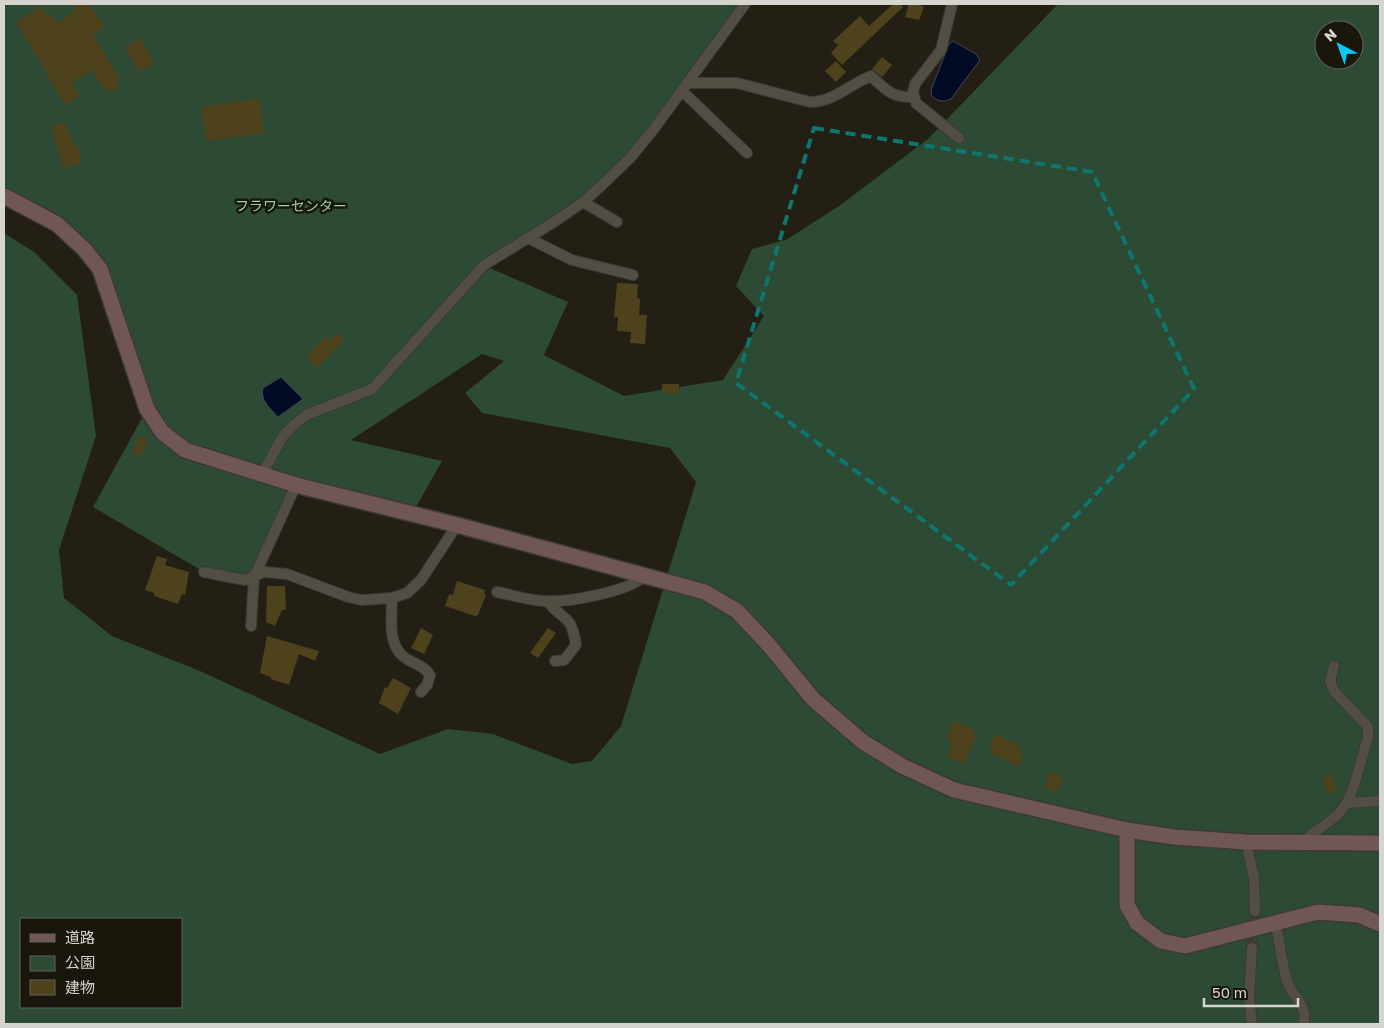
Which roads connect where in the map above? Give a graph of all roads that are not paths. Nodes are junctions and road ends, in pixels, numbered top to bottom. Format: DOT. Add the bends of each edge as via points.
graph roads {
  1 [pos="745,4"];
  2 [pos="952,4"];
  3 [pos="685,87"];
  4 [pos="914,97"];
  5 [pos="959,138"];
  6 [pos="747,153"];
  7 [pos="4,196"];
  8 [pos="584,202"];
  9 [pos="617,222"];
  10 [pos="528,238"];
  11 [pos="633,275"];
  12 [pos="261,476"];
  13 [pos="296,486"];
  14 [pos="457,525"];
  15 [pos="204,572"];
  16 [pos="644,576"];
  17 [pos="254,577"];
  18 [pos="497,592"];
  19 [pos="392,598"];
  20 [pos="547,601"];
  21 [pos="250,626"];
  22 [pos="555,661"];
  23 [pos="1334,666"];
  24 [pos="421,692"];
  25 [pos="1380,801"];
  26 [pos="1347,803"];
  27 [pos="1127,830"];
  28 [pos="1304,841"];
  29 [pos="1246,842"];
  30 [pos="1380,843"];
  31 [pos="1255,911"];
  32 [pos="1276,924"];
  33 [pos="1380,924"];
  34 [pos="1252,948"];
  35 [pos="1252,1024"];
  36 [pos="1303,1024"];
  1 -- 3 [label="street"];
  2 -- 4 [label="street" via="941,50 915,84"];
  3 -- 4 [label="street" via="737,83 818,102 831,99 871,76 892,95"];
  3 -- 6 [label="street"];
  3 -- 8 [label="street" via="630,158"];
  4 -- 5 [label="street" via="916,103"];
  7 -- 12 [label="street" via="58,224 100,269 147,409 162,432 186,450"];
  8 -- 9 [label="street"];
  8 -- 10 [label="street"];
  10 -- 11 [label="street" via="572,260"];
  10 -- 12 [label="street" via="480,270 372,390 306,415 294,425 282,436"];
  12 -- 13 [label="street"];
  13 -- 14 [label="street"];
  13 -- 17 [label="street"];
  14 -- 16 [label="street"];
  14 -- 19 [label="street" via="421,580 407,592"];
  15 -- 17 [label="street" via="245,580"];
  16 -- 20 [label="street" via="627,587 559,602"];
  16 -- 27 [label="street" via="705,592 737,611 813,699 863,742 902,766 954,790"];
  17 -- 19 [label="street" via="264,572 287,574 361,600"];
  17 -- 21 [label="street"];
  18 -- 20 [label="street"];
  19 -- 24 [label="street" via="395,648 430,675"];
  20 -- 22 [label="street" via="567,618 576,646 564,660"];
  23 -- 26 [label="street" via="1330,681 1334,690 1368,727 1368,738"];
  25 -- 26 [label="street"];
  26 -- 28 [label="street"];
  27 -- 29 [label="street"];
  27 -- 32 [label="street" via="1127,905 1137,923 1161,941 1185,946"];
  28 -- 29 [label="street"];
  28 -- 30 [label="street"];
  29 -- 31 [label="street" via="1254,878"];
  32 -- 33 [label="street" via="1318,912 1359,915"];
  32 -- 36 [label="street" via="1289,986 1304,1009"];
  34 -- 35 [label="street" via="1249,997"];
}
